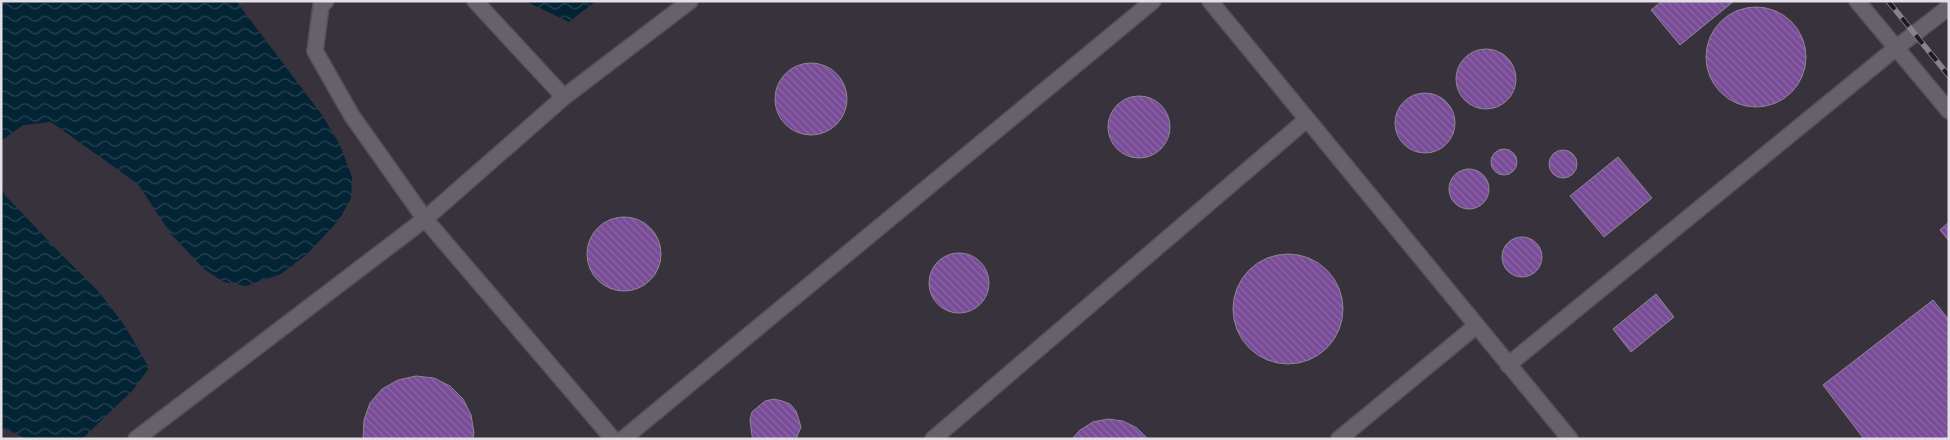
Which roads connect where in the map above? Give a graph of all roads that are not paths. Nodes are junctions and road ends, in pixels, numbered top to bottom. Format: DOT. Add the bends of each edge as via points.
graph roads {
  1 [pos="326,1"];
  2 [pos="475,1"];
  3 [pos="690,1"];
  4 [pos="1153,1"];
  5 [pos="1210,1"];
  6 [pos="1857,1"];
  7 [pos="1949,7"];
  8 [pos="1896,48"];
  9 [pos="564,97"];
  10 [pos="1949,111"];
  11 [pos="1306,120"];
  12 [pos="425,219"];
  13 [pos="1476,326"];
  14 [pos="1508,365"];
  15 [pos="136,439"];
  16 [pos="614,439"];
  17 [pos="623,439"];
  18 [pos="933,439"];
  19 [pos="1339,439"];
  20 [pos="1570,439"];
  1 -- 12 [label="lane" via="320,6 315,51 352,116"];
  2 -- 9 [label="lane"];
  3 -- 9 [label="lane"];
  4 -- 17 [label="lane"];
  5 -- 11 [label="lane"];
  6 -- 8 [label="lane"];
  7 -- 8 [label="lane"];
  8 -- 10 [label="lane"];
  8 -- 14 [label="lane"];
  9 -- 12 [label="lane"];
  11 -- 13 [label="lane"];
  11 -- 18 [label="lane"];
  12 -- 15 [label="lane"];
  12 -- 16 [label="lane"];
  13 -- 14 [label="lane"];
  13 -- 19 [label="lane"];
  14 -- 20 [label="lane"];
}
